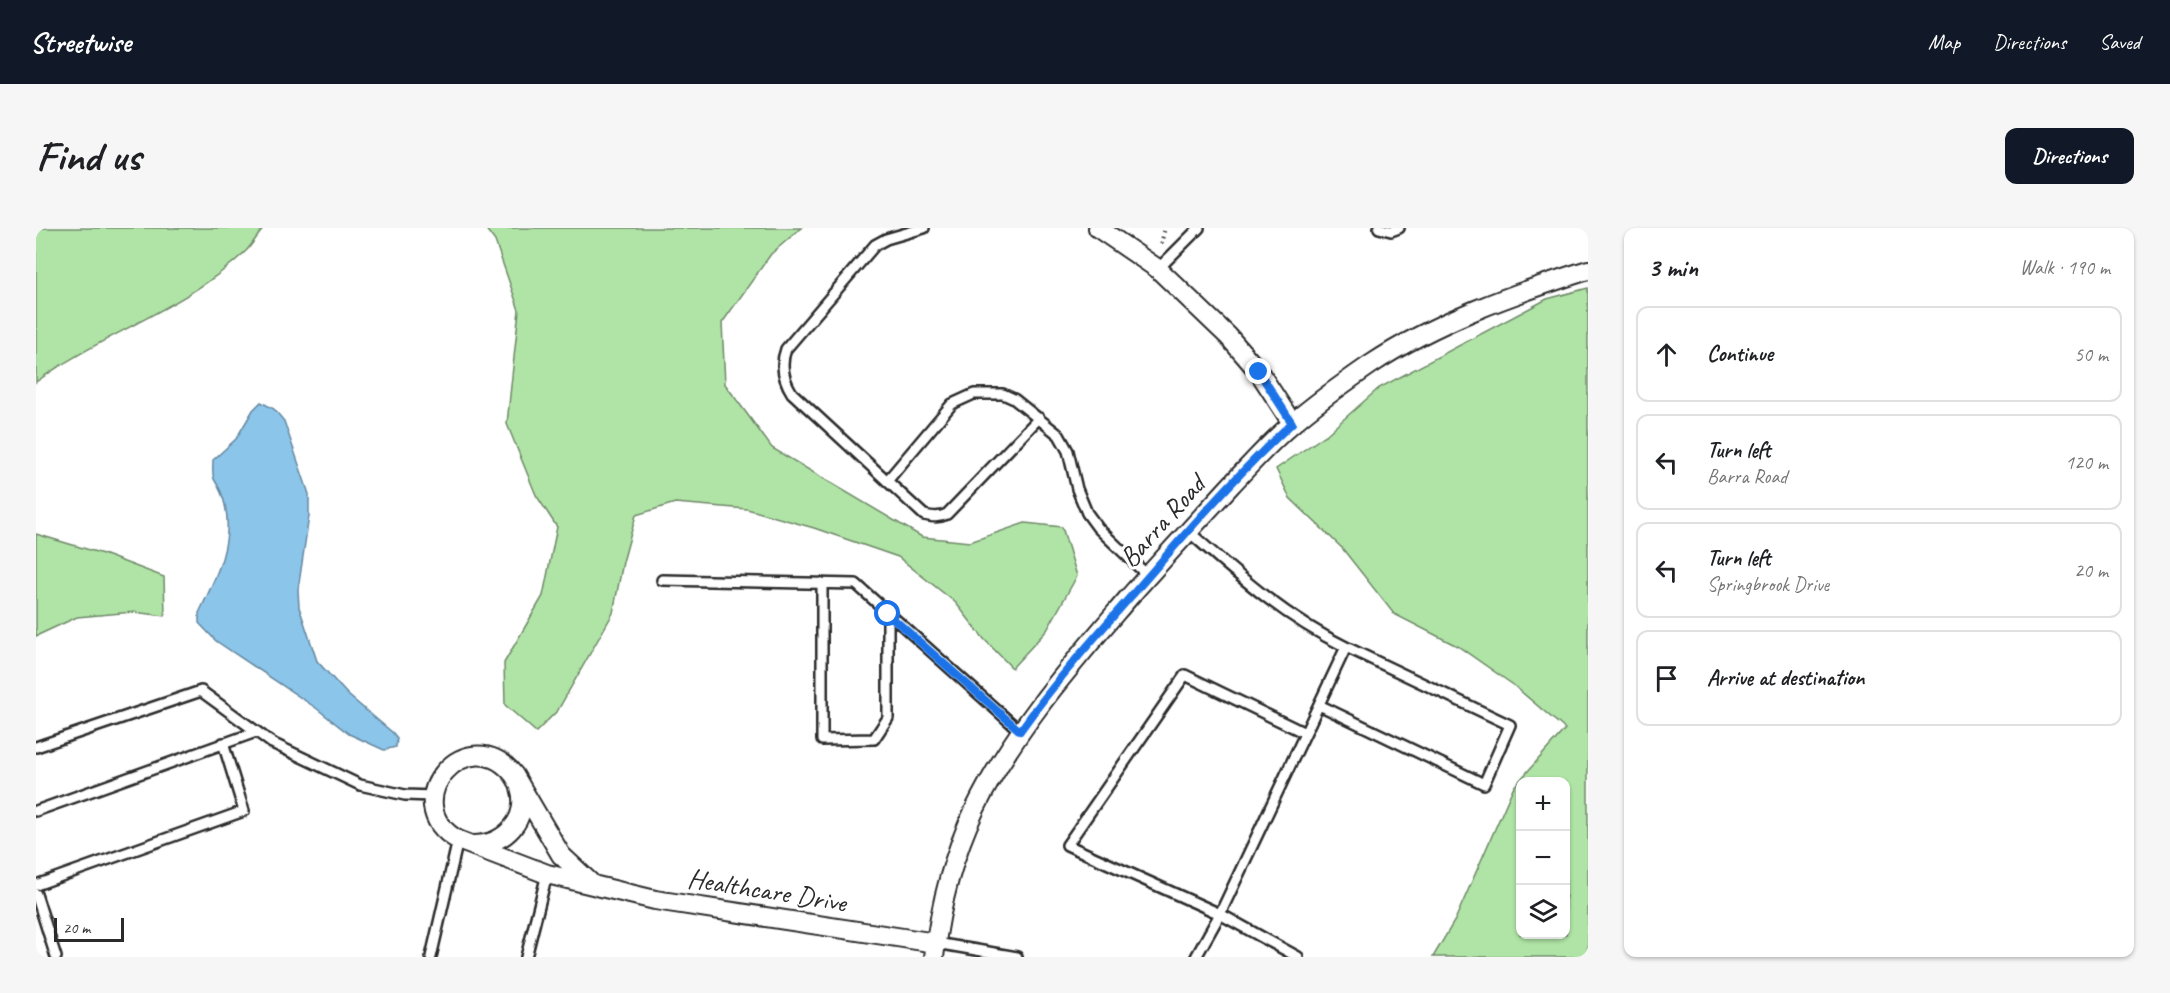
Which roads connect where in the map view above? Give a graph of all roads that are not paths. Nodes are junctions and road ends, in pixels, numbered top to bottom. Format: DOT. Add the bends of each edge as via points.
graph roads {
  1 [pos="924,228"];
  2 [pos="1098,228"];
  3 [pos="1199,228"];
  4 [pos="1379,228"];
  5 [pos="1399,228"];
  6 [pos="1158,269"];
  7 [pos="1588,270"];
  8 [pos="1039,418"];
  9 [pos="1292,423"];
  10 [pos="887,481"];
  11 [pos="1188,531"];
  12 [pos="1148,576"];
  13 [pos="662,580"];
  14 [pos="822,583"];
  15 [pos="888,614"];
  16 [pos="1346,647"];
  17 [pos="1319,705"];
  18 [pos="1020,731"];
  19 [pos="256,732"];
  20 [pos="1305,733"];
  21 [pos="223,743"];
  22 [pos="36,747"];
  23 [pos="514,775"];
  24 [pos="433,796"];
  25 [pos="36,811"];
  26 [pos="459,839"];
  27 [pos="547,874"];
  28 [pos="592,884"];
  29 [pos="36,885"];
  30 [pos="36,894"];
  31 [pos="1220,914"];
  32 [pos="935,950"];
  33 [pos="56,957"];
  34 [pos="431,957"];
  35 [pos="526,957"];
  36 [pos="1017,957"];
  37 [pos="1196,957"];
  38 [pos="1298,957"];
  1 -- 10 [label="lane" via="875,245 783,356 783,375 792,393"];
  2 -- 6 [label="street"];
  3 -- 6 [label="lane"];
  4 -- 5 [label="lane"];
  6 -- 9 [label="street" via="1228,336 1259,372"];
  7 -- 9 [label="street, Barra Road" via="1474,310 1399,347"];
  8 -- 10 [label="lane" via="1003,394 966,397 952,404"];
  8 -- 10 [label="lane" via="941,517 924,515"];
  8 -- 12 [label="lane" via="1064,443 1087,513"];
  9 -- 11 [label="street, Barra Road"];
  11 -- 12 [label="street, Barra Road"];
  11 -- 16 [label="lane" via="1273,604"];
  12 -- 18 [label="street, Barra Road"];
  13 -- 14 [label="lane"];
  14 -- 15 [label="lane" via="856,584"];
  14 -- 15 [label="lane" via="822,740 874,739 888,718"];
  15 -- 18 [label="lane"];
  16 -- 17 [label="lane"];
  16 -- 17 [label="lane" via="1510,725 1484,784"];
  17 -- 20 [label="lane"];
  18 -- 32 [label="street, Barra Road" via="975,810 957,851"];
  19 -- 21 [label="lane"];
  19 -- 22 [label="lane" via="201,691"];
  19 -- 24 [label="lane" via="360,785 405,795"];
  20 -- 31 [label="lane"];
  20 -- 31 [label="lane" via="1185,675 1067,844"];
  21 -- 25 [label="lane"];
  21 -- 29 [label="lane" via="244,812"];
  23 -- 24 [label="street" via="495,759 466,757 442,773"];
  23 -- 26 [label="street" via="522,800 517,822 508,833 495,841"];
  23 -- 28 [label="street" via="557,849"];
  24 -- 26 [label="street" via="435,813"];
  26 -- 27 [label="street, Healthcare Drive"];
  26 -- 34 [label="lane"];
  27 -- 28 [label="street, Healthcare Drive"];
  27 -- 35 [label="lane"];
  28 -- 32 [label="street, Healthcare Drive" via="655,900"];
  30 -- 33 [label="lane"];
  31 -- 37 [label="lane"];
  31 -- 38 [label="lane"];
  32 -- 36 [label="lane"];
}
